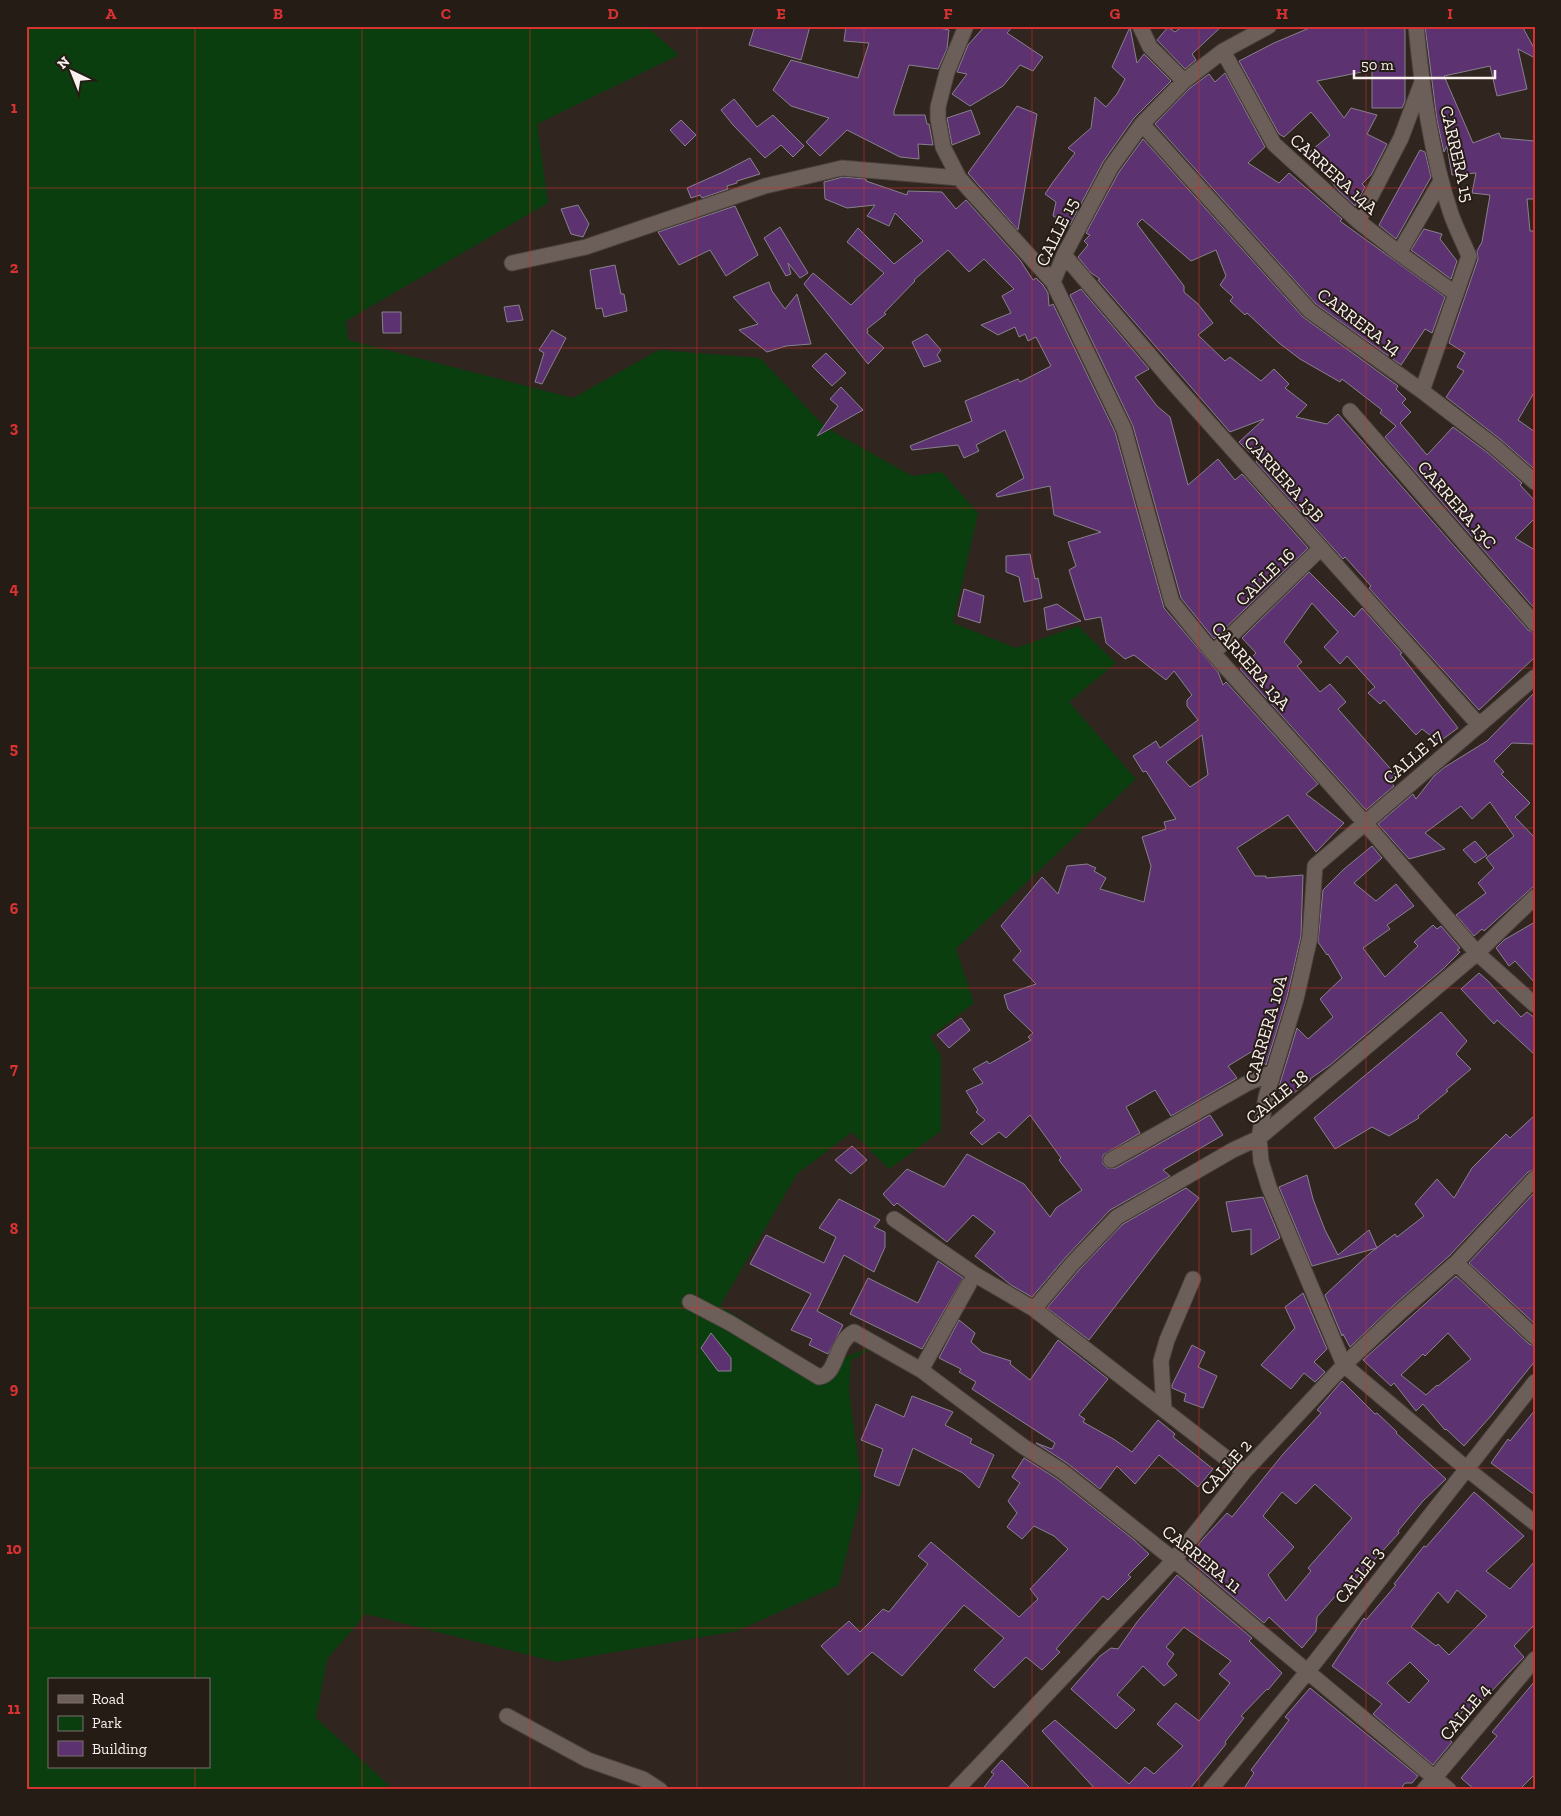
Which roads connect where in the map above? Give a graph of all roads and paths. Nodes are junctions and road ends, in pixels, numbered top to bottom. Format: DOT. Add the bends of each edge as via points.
graph roads {
  1 [pos="966,26"];
  2 [pos="1140,26"];
  3 [pos="1269,26"];
  4 [pos="1416,26"];
  5 [pos="1223,51"];
  6 [pos="1184,81"];
  7 [pos="1422,82"];
  8 [pos="1142,124"];
  9 [pos="959,178"];
  10 [pos="1441,181"];
  11 [pos="1358,221"];
  12 [pos="1399,254"];
  13 [pos="1064,255"];
  14 [pos="512,264"];
  15 [pos="1053,282"];
  16 [pos="1456,294"];
  17 [pos="1422,391"];
  18 [pos="1350,411"];
  19 [pos="1535,482"];
  20 [pos="1321,548"];
  21 [pos="1535,624"];
  22 [pos="1213,653"];
  23 [pos="1535,677"];
  24 [pos="1480,725"];
  25 [pos="1365,823"];
  26 [pos="1315,866"];
  27 [pos="1535,896"];
  28 [pos="1477,953"];
  29 [pos="1535,1005"];
  30 [pos="1273,1072"];
  31 [pos="1259,1138"];
  32 [pos="1111,1160"];
  33 [pos="1535,1178"];
  34 [pos="894,1219"];
  35 [pos="1456,1263"];
  36 [pos="1193,1279"];
  37 [pos="968,1284"];
  38 [pos="690,1302"];
  39 [pos="1034,1309"];
  40 [pos="1535,1337"];
  41 [pos="1344,1365"];
  42 [pos="921,1370"];
  43 [pos="1535,1382"];
  44 [pos="1164,1409"];
  45 [pos="1466,1470"];
  46 [pos="1244,1472"];
  47 [pos="1535,1523"];
  48 [pos="1174,1560"];
  49 [pos="1535,1659"];
  50 [pos="1308,1671"];
  51 [pos="507,1716"];
  52 [pos="1434,1777"];
  53 [pos="660,1790"];
  54 [pos="956,1790"];
  55 [pos="1210,1790"];
  56 [pos="1424,1790"];
  57 [pos="1449,1790"];
  1 -- 9 [label="street, CALLE 15" via="938,107 943,146"];
  2 -- 6 [label="street" via="1150,47"];
  3 -- 5 [label="street, CALLE 15"];
  4 -- 7 [label="street, CARRERA 15"];
  5 -- 6 [label="street, CALLE 15"];
  5 -- 11 [label="street, CARRERA 14A" via="1274,144"];
  6 -- 8 [label="street, CALLE 15"];
  7 -- 10 [label="street, CARRERA 15"];
  7 -- 11 [label="street" via="1401,138"];
  8 -- 13 [label="street, CALLE 15" via="1112,167"];
  8 -- 17 [label="street, CARRERA 14" via="1310,311"];
  9 -- 14 [label="street" via="842,168 765,186 586,247"];
  9 -- 15 [label="street, CALLE 15"];
  10 -- 12 [label="street"];
  10 -- 16 [label="street, CARRERA 15" via="1469,256"];
  11 -- 12 [label="street, CARRERA 14A"];
  12 -- 16 [label="street, CARRERA 14A"];
  13 -- 15 [label="street, CALLE 15"];
  13 -- 20 [label="street, CARRERA 13B"];
  15 -- 22 [label="street, CARRERA 13A" via="1124,429 1172,602"];
  16 -- 17 [label="street"];
  17 -- 19 [label="street, CARRERA 14"];
  18 -- 21 [label="street, CARRERA 13C"];
  20 -- 22 [label="street, CALLE 16"];
  20 -- 24 [label="street, CARRERA 13B"];
  22 -- 25 [label="street, CARRERA 13A"];
  23 -- 24 [label="street, CALLE 17"];
  24 -- 25 [label="street, CALLE 17"];
  25 -- 26 [label="street, CALLE 17"];
  25 -- 28 [label="street, CARRERA 13A"];
  26 -- 30 [label="street, CARRERA 10A" via="1310,937 1296,999"];
  27 -- 28 [label="street, CALLE 18"];
  28 -- 29 [label="street, CARRERA 13A"];
  28 -- 31 [label="street, CALLE 18"];
  30 -- 31 [label="street, CARRERA 10A"];
  30 -- 32 [label="street"];
  31 -- 39 [label="street, CALLE 18" via="1117,1217"];
  31 -- 41 [label="street, CARRERA 10A" via="1268,1187"];
  33 -- 35 [label="street, CALLE 2"];
  34 -- 39 [label="street" via="974,1274"];
  35 -- 40 [label="street"];
  35 -- 41 [label="street, CALLE 2"];
  36 -- 44 [label="street" via="1161,1361"];
  37 -- 42 [label="street"];
  38 -- 42 [label="street, CARRERA 11" via="730,1322 819,1377 829,1373 844,1340 854,1332"];
  39 -- 44 [label="street"];
  41 -- 45 [label="street"];
  41 -- 46 [label="street, CALLE 2"];
  42 -- 48 [label="street, CARRERA 11" via="1024,1447 1062,1471"];
  43 -- 45 [label="street, CALLE 3"];
  44 -- 46 [label="street"];
  45 -- 47 [label="street"];
  45 -- 50 [label="street, CALLE 3"];
  46 -- 48 [label="street, CALLE 2"];
  48 -- 50 [label="street, CARRERA 11"];
  48 -- 54 [label="street, CALLE 2"];
  49 -- 52 [label="street, CALLE 4"];
  50 -- 52 [label="street, CARRERA 11"];
  50 -- 55 [label="street, CALLE 3"];
  51 -- 53 [label="street" via="588,1760 643,1779"];
  52 -- 56 [label="street, CALLE 4"];
  52 -- 57 [label="street, CARRERA 11"];
}
